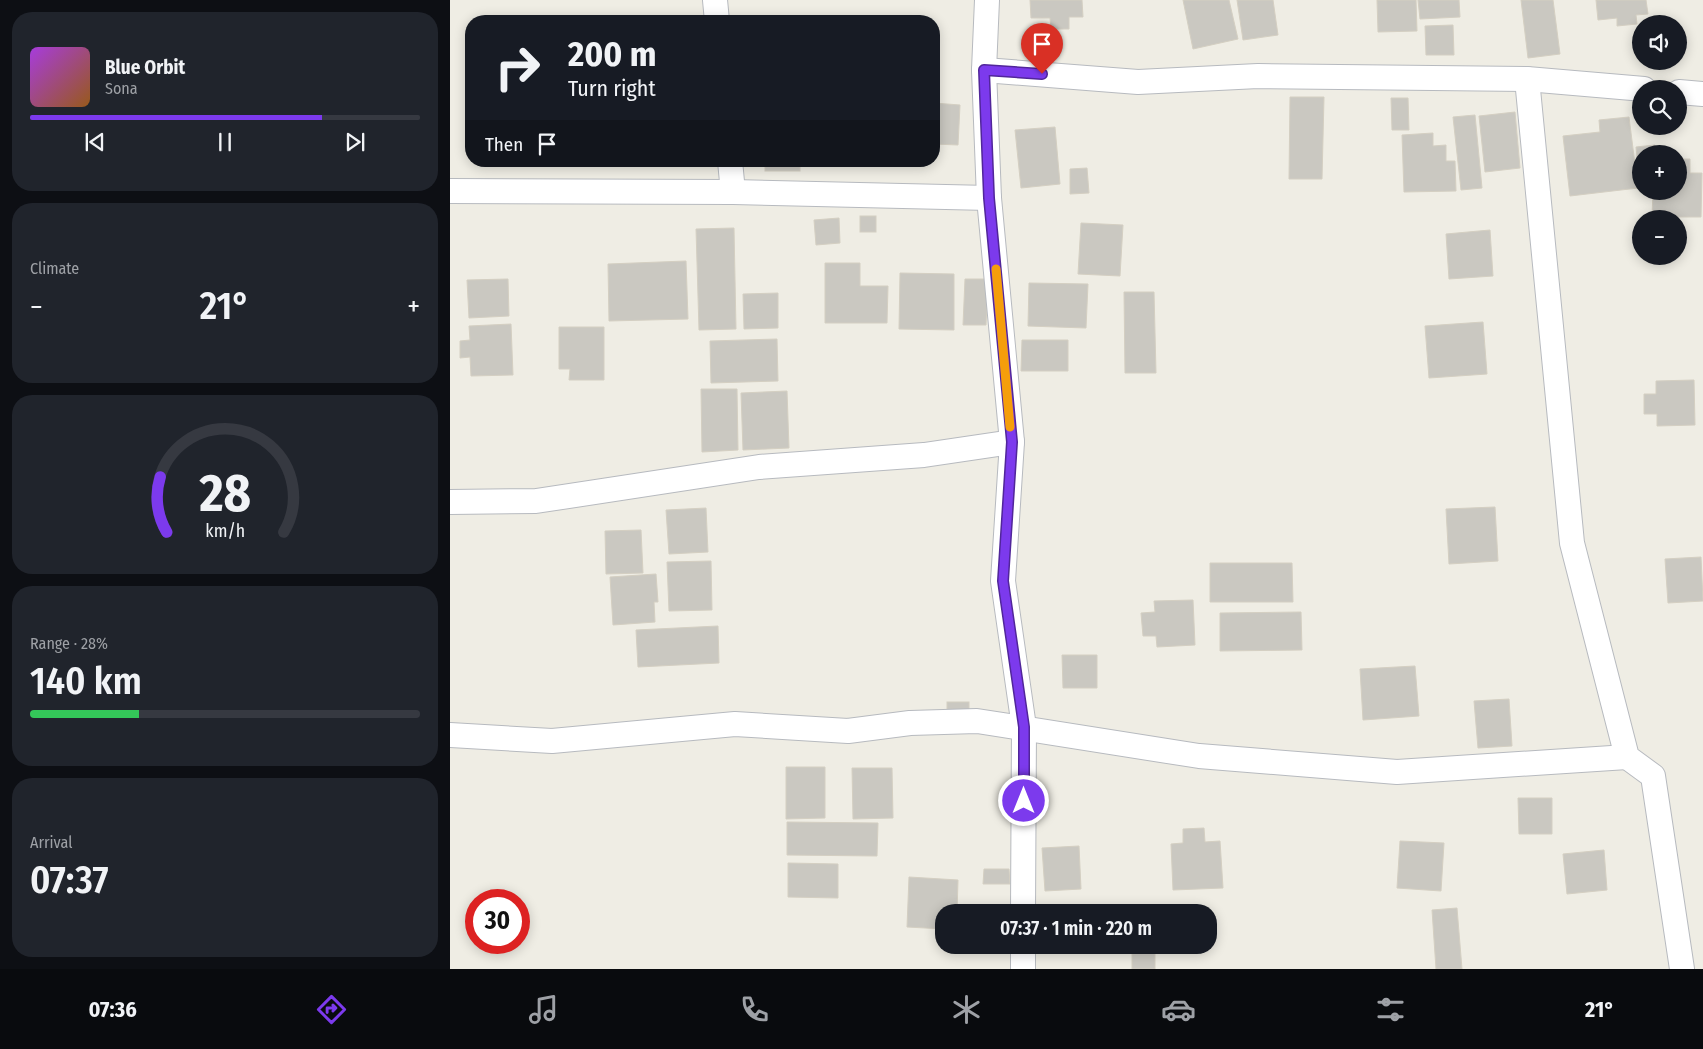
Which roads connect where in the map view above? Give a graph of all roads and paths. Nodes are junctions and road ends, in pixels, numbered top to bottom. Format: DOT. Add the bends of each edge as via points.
graph roads {
  1 [pos="716,0"];
  2 [pos="987,0"];
  3 [pos="717,15"];
  4 [pos="984,70"];
  5 [pos="1527,79"];
  6 [pos="1632,88"];
  7 [pos="1687,93"];
  8 [pos="1703,94"];
  9 [pos="730,167"];
  10 [pos="450,191"];
  11 [pos="732,192"];
  12 [pos="989,198"];
  13 [pos="1012,442"];
  14 [pos="450,502"];
  15 [pos="1024,727"];
  16 [pos="450,735"];
  17 [pos="1627,757"];
  18 [pos="1023,904"];
  19 [pos="1023,954"];
  20 [pos="1023,969"];
  21 [pos="1682,969"];
  1 -- 3 [label="street"];
  2 -- 4 [label="street"];
  4 -- 5 [label="street" via="1138,82 1258,76"];
  4 -- 12 [label="street"];
  5 -- 6 [label="street"];
  5 -- 17 [label="street" via="1572,543"];
  7 -- 8 [label="street"];
  9 -- 11 [label="street"];
  10 -- 11 [label="street"];
  11 -- 12 [label="street"];
  12 -- 13 [label="street"];
  13 -- 14 [label="street" via="924,455 759,467 536,501"];
  13 -- 15 [label="street" via="1003,581"];
  15 -- 16 [label="street" via="977,721 910,723 848,731 735,724 552,741"];
  15 -- 17 [label="street" via="1200,756 1398,772"];
  15 -- 18 [label="street"];
  17 -- 21 [label="street" via="1653,776"];
  19 -- 20 [label="street"];
}
